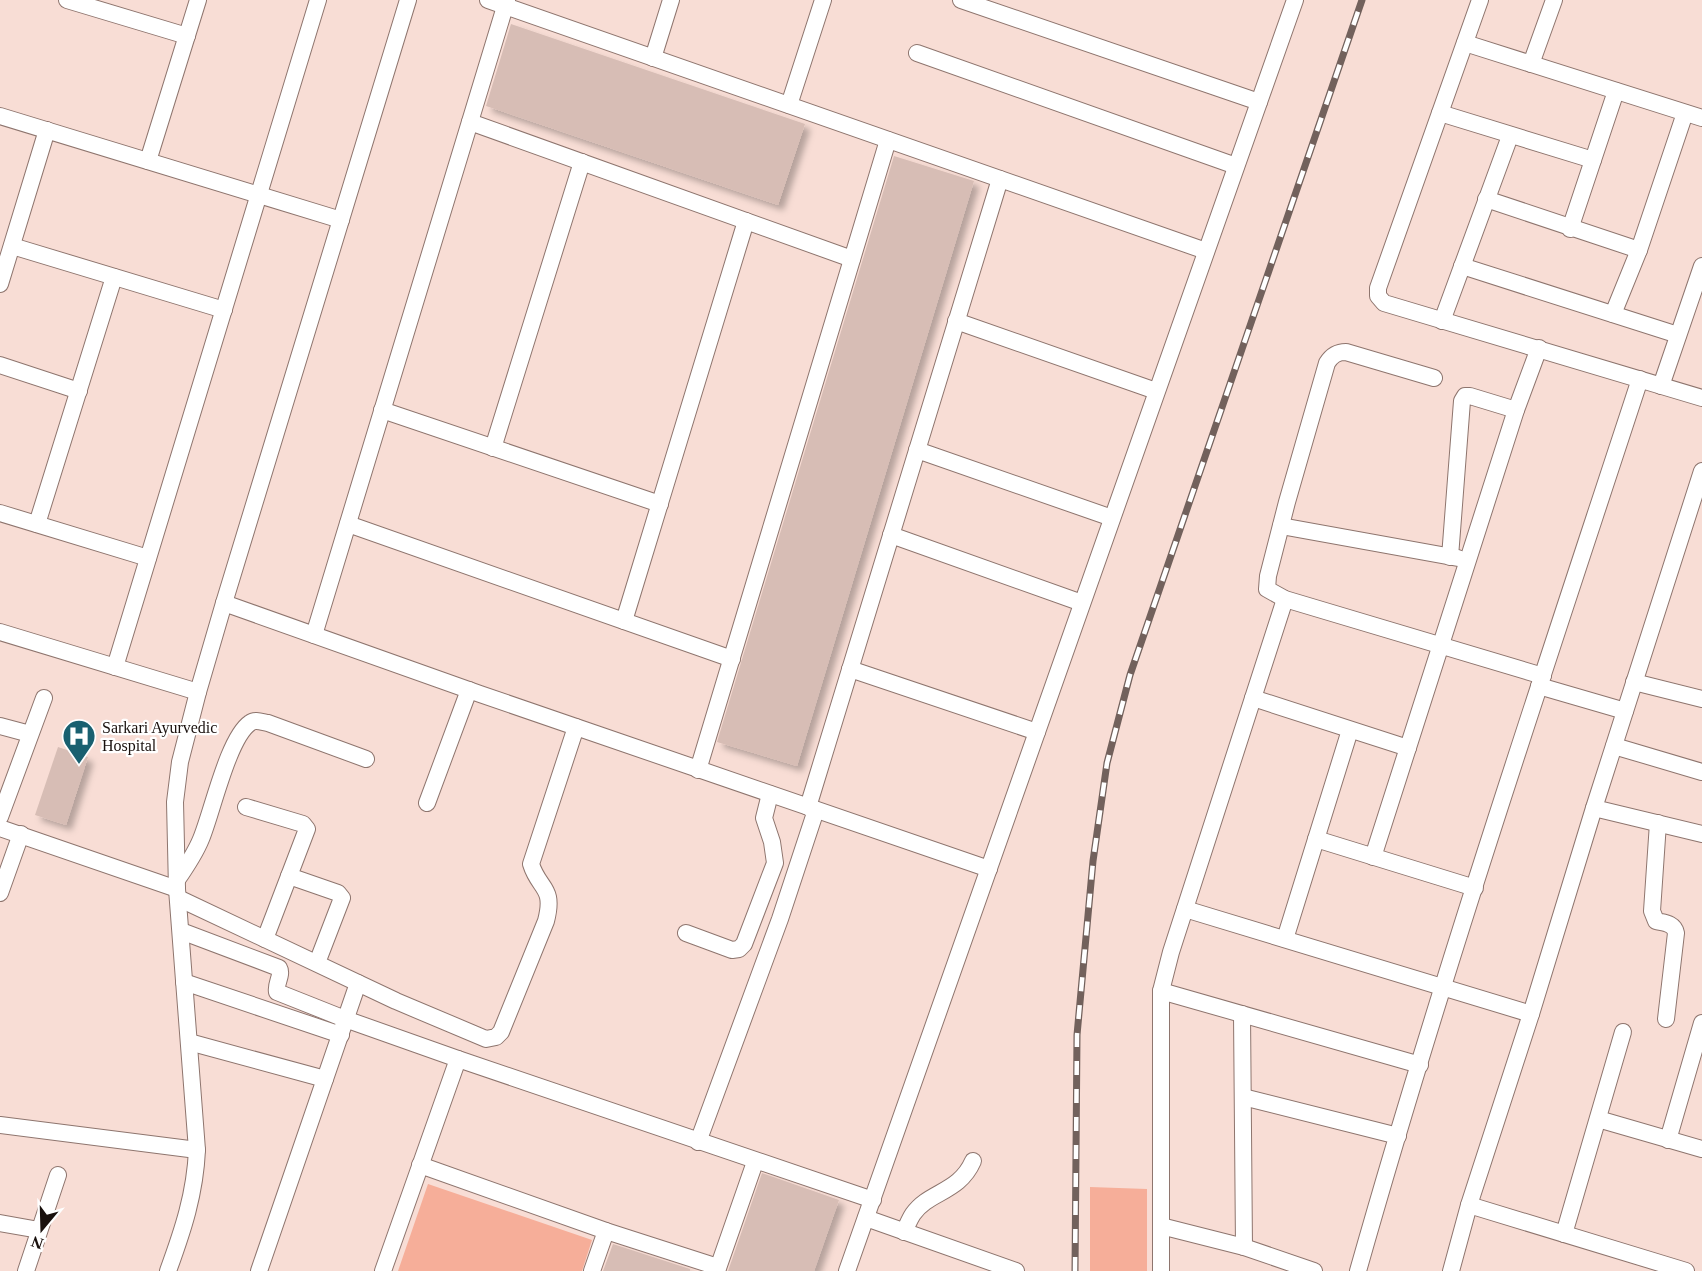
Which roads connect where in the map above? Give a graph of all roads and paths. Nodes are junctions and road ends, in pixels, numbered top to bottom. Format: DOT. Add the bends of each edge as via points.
graph roads {
  1 [pos="198,0"];
  2 [pos="318,0"];
  3 [pos="408,0"];
  4 [pos="488,0"];
  5 [pos="670,0"];
  6 [pos="823,0"];
  7 [pos="961,0"];
  8 [pos="1295,0"];
  9 [pos="1480,0"];
  10 [pos="1554,0"];
  11 [pos="78,2"];
  12 [pos="506,3"];
  13 [pos="187,36"];
  14 [pos="1464,43"];
  15 [pos="917,53"];
  16 [pos="653,58"];
  17 [pos="1531,64"];
  18 [pos="1616,91"];
  19 [pos="1259,102"];
  20 [pos="789,105"];
  21 [pos="1440,113"];
  22 [pos="1685,113"];
  23 [pos="0,116"];
  24 [pos="1702,118"];
  25 [pos="470,122"];
  26 [pos="47,130"];
  27 [pos="1510,136"];
  28 [pos="888,140"];
  29 [pos="1593,160"];
  30 [pos="148,161"];
  31 [pos="582,162"];
  32 [pos="1236,166"];
  33 [pos="1000,179"];
  34 [pos="260,195"];
  35 [pos="1486,200"];
  36 [pos="341,220"];
  37 [pos="746,221"];
  38 [pos="1570,229"];
  39 [pos="12,246"];
  40 [pos="1639,250"];
  41 [pos="1206,251"];
  42 [pos="852,259"];
  43 [pos="1462,266"];
  44 [pos="1702,266"];
  45 [pos="114,277"];
  46 [pos="0,284"];
  47 [pos="224,310"];
  48 [pos="1613,314"];
  49 [pos="956,321"];
  50 [pos="1442,321"];
  51 [pos="1678,335"];
  52 [pos="1539,348"];
  53 [pos="0,365"];
  54 [pos="1434,378"];
  55 [pos="1640,379"];
  56 [pos="1661,386"];
  57 [pos="79,391"];
  58 [pos="1156,391"];
  59 [pos="1702,398"];
  60 [pos="382,410"];
  61 [pos="1516,410"];
  62 [pos="493,448"];
  63 [pos="917,450"];
  64 [pos="1702,471"];
  65 [pos="660,504"];
  66 [pos="0,513"];
  67 [pos="1112,518"];
  68 [pos="37,524"];
  69 [pos="348,524"];
  70 [pos="1281,526"];
  71 [pos="891,535"];
  72 [pos="1450,557"];
  73 [pos="148,558"];
  74 [pos="1468,560"];
  75 [pos="1285,598"];
  76 [pos="224,603"];
  77 [pos="1082,603"];
  78 [pos="624,621"];
  79 [pos="0,632"];
  80 [pos="314,635"];
  81 [pos="1441,645"];
  82 [pos="732,659"];
  83 [pos="115,667"];
  84 [pos="850,669"];
  85 [pos="1541,681"];
  86 [pos="1634,682"];
  87 [pos="469,690"];
  88 [pos="198,692"];
  89 [pos="44,698"];
  90 [pos="1253,698"];
  91 [pos="1702,699"];
  92 [pos="1625,711"];
  93 [pos="0,726"];
  94 [pos="576,727"];
  95 [pos="1350,730"];
  96 [pos="1037,732"];
  97 [pos="30,734"];
  98 [pos="1614,746"];
  99 [pos="1408,748"];
  100 [pos="366,759"];
  101 [pos="698,770"];
  102 [pos="1701,770"];
  103 [pos="770,795"];
  104 [pos="427,803"];
  105 [pos="246,807"];
  106 [pos="1594,808"];
  107 [pos="812,809"];
  108 [pos="0,816"];
  109 [pos="1658,823"];
  110 [pos="0,828"];
  111 [pos="21,834"];
  112 [pos="1702,834"];
  113 [pos="1316,839"];
  114 [pos="1373,857"];
  115 [pos="989,869"];
  116 [pos="289,876"];
  117 [pos="1475,888"];
  118 [pos="178,889"];
  119 [pos="0,893"];
  120 [pos="1185,909"];
  121 [pos="182,931"];
  122 [pos="686,933"];
  123 [pos="265,939"];
  124 [pos="1285,939"];
  125 [pos="317,963"];
  126 [pos="184,981"];
  127 [pos="358,983"];
  128 [pos="1444,987"];
  129 [pos="1161,991"];
  130 [pos="1242,1014"];
  131 [pos="1531,1014"];
  132 [pos="1666,1019"];
  133 [pos="1702,1023"];
  134 [pos="343,1027"];
  135 [pos="1623,1032"];
  136 [pos="189,1042"];
  137 [pos="458,1059"];
  138 [pos="1420,1065"];
  139 [pos="325,1079"];
  140 [pos="1243,1097"];
  141 [pos="1598,1119"];
  142 [pos="0,1125"];
  143 [pos="1398,1136"];
  144 [pos="1668,1140"];
  145 [pos="698,1142"];
  146 [pos="1702,1149"];
  147 [pos="197,1150"];
  148 [pos="973,1161"];
  149 [pos="755,1162"];
  150 [pos="420,1165"];
  151 [pos="58,1175"];
  152 [pos="873,1200"];
  153 [pos="1469,1205"];
  154 [pos="866,1218"];
  155 [pos="0,1223"];
  156 [pos="1161,1226"];
  157 [pos="39,1230"];
  158 [pos="606,1231"];
  159 [pos="904,1232"];
  160 [pos="1564,1234"];
  161 [pos="1244,1246"];
  162 [pos="718,1269"];
  163 [pos="26,1271"];
  164 [pos="168,1271"];
  165 [pos="260,1271"];
  166 [pos="383,1271"];
  167 [pos="592,1271"];
  168 [pos="847,1271"];
  169 [pos="1016,1271"];
  170 [pos="1161,1271"];
  171 [pos="1314,1271"];
  172 [pos="1358,1271"];
  173 [pos="1451,1271"];
  174 [pos="1686,1271"];
  1 -- 13 [label="street"];
  2 -- 34 [label="street"];
  3 -- 36 [label="street"];
  4 -- 12 [label="street"];
  5 -- 16 [label="street"];
  6 -- 20 [label="street"];
  7 -- 19 [label="street"];
  8 -- 19 [label="street"];
  9 -- 14 [label="street"];
  10 -- 17 [label="street"];
  11 -- 13 [label="street"];
  12 -- 16 [label="street"];
  12 -- 25 [label="street"];
  13 -- 30 [label="street"];
  14 -- 17 [label="street"];
  14 -- 21 [label="street"];
  15 -- 32 [label="street"];
  16 -- 20 [label="street"];
  17 -- 18 [label="street"];
  18 -- 22 [label="street"];
  18 -- 29 [label="street"];
  19 -- 32 [label="street"];
  20 -- 28 [label="street"];
  21 -- 27 [label="street"];
  21 -- 50 [label="street" via="1377,292 1384,303"];
  22 -- 24 [label="street"];
  22 -- 40 [label="street"];
  23 -- 26 [label="street"];
  25 -- 31 [label="street"];
  25 -- 60 [label="street"];
  26 -- 30 [label="street"];
  26 -- 39 [label="street"];
  27 -- 29 [label="street"];
  27 -- 35 [label="street"];
  28 -- 33 [label="street"];
  28 -- 42 [label="street"];
  29 -- 38 [label="street"];
  30 -- 34 [label="street"];
  31 -- 37 [label="street"];
  31 -- 62 [label="street"];
  32 -- 41 [label="street"];
  33 -- 41 [label="street"];
  33 -- 49 [label="street"];
  34 -- 36 [label="street"];
  34 -- 47 [label="street"];
  35 -- 38 [label="street"];
  35 -- 43 [label="street"];
  36 -- 76 [label="street"];
  37 -- 42 [label="street"];
  37 -- 65 [label="street"];
  38 -- 40 [label="street"];
  39 -- 45 [label="street"];
  39 -- 46 [label="street"];
  40 -- 48 [label="street"];
  41 -- 58 [label="street"];
  42 -- 82 [label="street"];
  43 -- 48 [label="street"];
  43 -- 50 [label="street"];
  44 -- 51 [label="street"];
  45 -- 47 [label="street"];
  45 -- 57 [label="street"];
  47 -- 73 [label="street"];
  48 -- 51 [label="street"];
  49 -- 58 [label="street"];
  49 -- 63 [label="street"];
  50 -- 52 [label="street"];
  51 -- 56 [label="street"];
  52 -- 55 [label="street"];
  52 -- 61 [label="street"];
  53 -- 57 [label="street"];
  54 -- 70 [label="street" via="1346,352 1330,357"];
  55 -- 56 [label="street"];
  55 -- 85 [label="street"];
  56 -- 59 [label="street"];
  57 -- 68 [label="street"];
  58 -- 67 [label="street"];
  60 -- 62 [label="street"];
  60 -- 69 [label="street"];
  61 -- 72 [label="street" via="1470,396 1462,401"];
  61 -- 74 [label="street"];
  62 -- 65 [label="street"];
  63 -- 67 [label="street"];
  63 -- 71 [label="street"];
  64 -- 86 [label="street"];
  65 -- 78 [label="street"];
  66 -- 68 [label="street"];
  67 -- 77 [label="street"];
  68 -- 73 [label="street"];
  69 -- 78 [label="street"];
  69 -- 80 [label="street"];
  70 -- 72 [label="street"];
  70 -- 75 [label="street" via="1267,589"];
  71 -- 77 [label="street"];
  71 -- 84 [label="street"];
  72 -- 74 [label="street"];
  73 -- 83 [label="street"];
  74 -- 81 [label="street"];
  75 -- 81 [label="street"];
  75 -- 90 [label="street"];
  76 -- 80 [label="street"];
  76 -- 88 [label="street"];
  77 -- 96 [label="street"];
  78 -- 82 [label="street"];
  79 -- 83 [label="street"];
  80 -- 87 [label="street"];
  81 -- 85 [label="street"];
  81 -- 99 [label="street"];
  82 -- 101 [label="street"];
  83 -- 88 [label="street"];
  84 -- 96 [label="street"];
  84 -- 107 [label="street"];
  85 -- 92 [label="street"];
  85 -- 117 [label="street"];
  86 -- 91 [label="street"];
  86 -- 92 [label="street"];
  87 -- 94 [label="street"];
  87 -- 104 [label="street"];
  88 -- 118 [label="street" via="177,783"];
  89 -- 97 [label="street"];
  90 -- 95 [label="street"];
  90 -- 120 [label="street"];
  92 -- 98 [label="street"];
  93 -- 97 [label="street"];
  94 -- 101 [label="street"];
  94 -- 127 [label="street" via="531,864 548,894 548,911 501,1032 486,1039"];
  95 -- 99 [label="street"];
  95 -- 113 [label="street"];
  96 -- 115 [label="street"];
  97 -- 108 [label="street"];
  98 -- 102 [label="street"];
  98 -- 106 [label="street"];
  99 -- 114 [label="street"];
  100 -- 118 [label="street" via="268,723 249,723 225,768 200,842"];
  101 -- 103 [label="street"];
  103 -- 107 [label="street"];
  103 -- 122 [label="street" via="764,818 775,863 744,944 732,950"];
  105 -- 116 [label="street" via="306,826 307,833"];
  106 -- 109 [label="street"];
  106 -- 131 [label="street"];
  107 -- 115 [label="street"];
  107 -- 145 [label="street" via="780,919"];
  109 -- 112 [label="street"];
  109 -- 132 [label="street" via="1652,911 1656,921 1671,924 1676,933"];
  110 -- 111 [label="street"];
  111 -- 118 [label="street"];
  111 -- 119 [label="street"];
  113 -- 114 [label="street"];
  113 -- 124 [label="street"];
  114 -- 117 [label="street"];
  115 -- 152 [label="street"];
  116 -- 123 [label="street"];
  116 -- 125 [label="street" via="338,893 342,898"];
  117 -- 128 [label="street"];
  118 -- 121 [label="street"];
  118 -- 123 [label="street"];
  120 -- 124 [label="street"];
  120 -- 129 [label="street"];
  121 -- 126 [label="street"];
  121 -- 134 [label="street" via="279,968 277,992"];
  123 -- 125 [label="street"];
  124 -- 128 [label="street"];
  125 -- 127 [label="street"];
  126 -- 134 [label="street"];
  126 -- 136 [label="street"];
  127 -- 134 [label="street"];
  128 -- 131 [label="street"];
  128 -- 138 [label="street"];
  129 -- 130 [label="street"];
  129 -- 156 [label="street"];
  130 -- 138 [label="street"];
  130 -- 140 [label="street"];
  131 -- 153 [label="street"];
  133 -- 144 [label="street"];
  134 -- 137 [label="street"];
  134 -- 139 [label="street"];
  135 -- 141 [label="street"];
  136 -- 139 [label="street"];
  136 -- 147 [label="street"];
  137 -- 145 [label="street"];
  137 -- 150 [label="street"];
  138 -- 143 [label="street"];
  139 -- 165 [label="street"];
  140 -- 143 [label="street"];
  140 -- 161 [label="street"];
  141 -- 144 [label="street"];
  141 -- 160 [label="street"];
  142 -- 147 [label="street"];
  143 -- 172 [label="street"];
  144 -- 146 [label="street"];
  145 -- 149 [label="street"];
  147 -- 164 [label="street" via="192,1197"];
  148 -- 159 [label="street" via="953,1187 914,1213"];
  149 -- 152 [label="street"];
  149 -- 162 [label="street"];
  150 -- 158 [label="street"];
  150 -- 166 [label="street"];
  151 -- 157 [label="street"];
  152 -- 154 [label="street"];
  153 -- 160 [label="street"];
  153 -- 173 [label="street"];
  154 -- 159 [label="street"];
  154 -- 168 [label="street"];
  155 -- 157 [label="street"];
  156 -- 161 [label="street"];
  156 -- 170 [label="street"];
  157 -- 163 [label="street"];
  158 -- 162 [label="street"];
  158 -- 167 [label="street"];
  159 -- 169 [label="street"];
  160 -- 174 [label="street"];
  161 -- 171 [label="street"];
}
